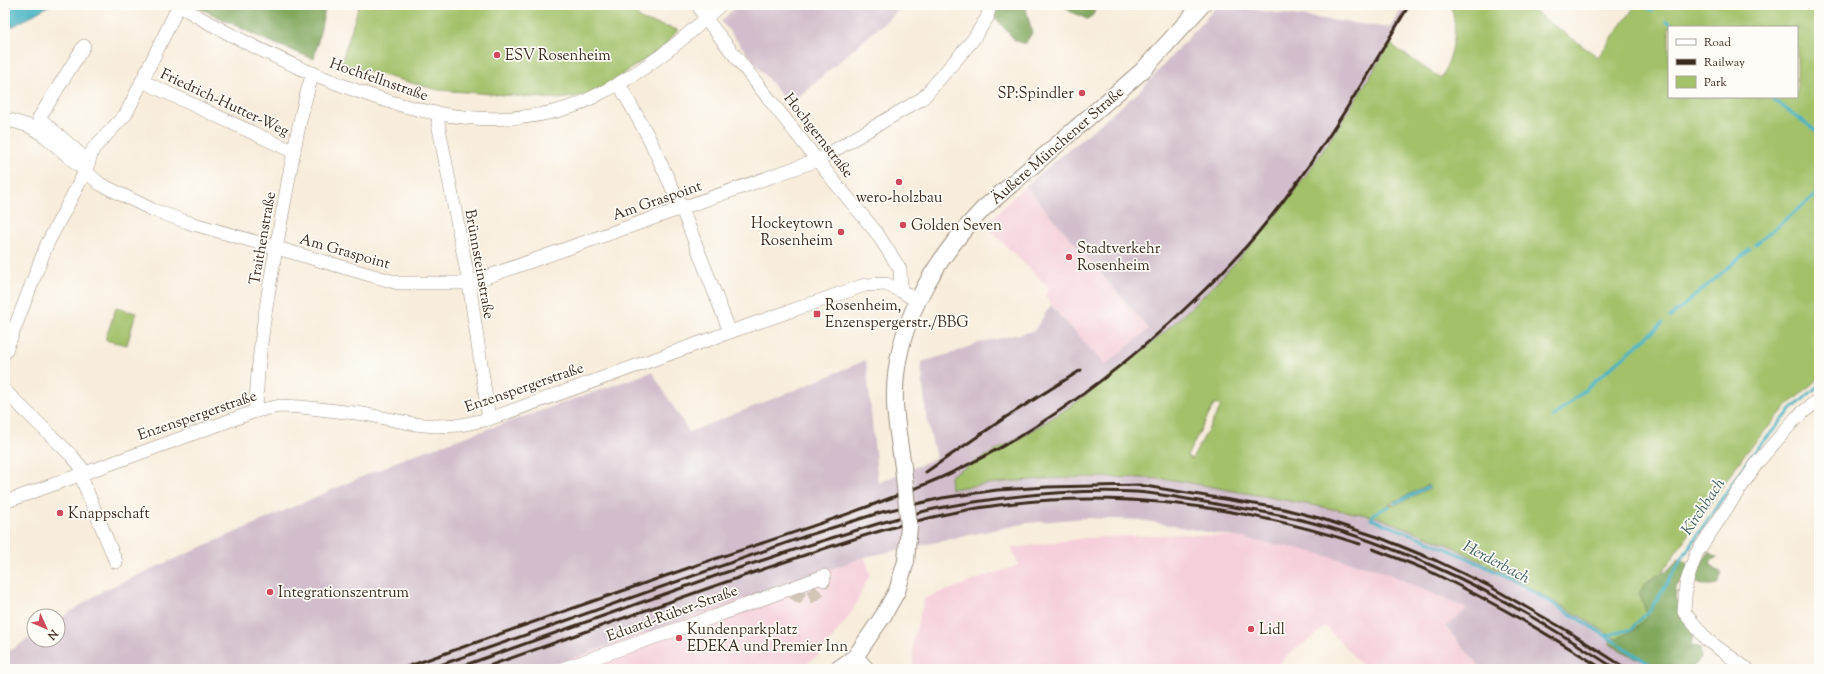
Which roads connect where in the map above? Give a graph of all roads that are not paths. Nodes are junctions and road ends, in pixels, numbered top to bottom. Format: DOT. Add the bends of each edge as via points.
graph roads {
  1 [pos="179,5"];
  2 [pos="698,5"];
  3 [pos="720,5"];
  4 [pos="990,5"];
  5 [pos="1202,5"];
  6 [pos="706,19"];
  7 [pos="84,46"];
  8 [pos="313,73"];
  9 [pos="142,81"];
  10 [pos="619,84"];
  11 [pos="439,115"];
  12 [pos="5,124"];
  13 [pos="294,152"];
  14 [pos="818,160"];
  15 [pos="87,167"];
  16 [pos="682,209"];
  17 [pos="276,249"];
  18 [pos="469,283"];
  19 [pos="901,291"];
  20 [pos="917,301"];
  21 [pos="730,332"];
  22 [pos="5,352"];
  23 [pos="5,391"];
  24 [pos="1819,399"];
  25 [pos="256,411"];
  26 [pos="489,418"];
  27 [pos="83,473"];
  28 [pos="5,502"];
  29 [pos="116,562"];
  30 [pos="824,580"];
  31 [pos="855,657"];
  32 [pos="1742,666"];
  33 [pos="566,668"];
  34 [pos="838,669"];
  35 [pos="866,669"];
  1 -- 8 [label="street, Hochfellnstraße" via="236,37"];
  1 -- 9 [label="street"];
  2 -- 6 [label="street, Hochgernstraße"];
  3 -- 6 [label="street, Hochfellnstraße"];
  4 -- 14 [label="street, Am Graspoint" via="987,18 972,41 923,98"];
  5 -- 20 [label="main road, Äußere Münchener Straße" via="1143,70 978,214 946,252"];
  6 -- 10 [label="street, Hochfellnstraße" via="683,40"];
  6 -- 14 [label="street, Hochgernstraße"];
  7 -- 15 [label="street" via="39,118"];
  8 -- 11 [label="street, Hochfellnstraße" via="392,104"];
  8 -- 13 [label="street, Traithenstraße"];
  9 -- 13 [label="street, Friedrich-Hutter-Weg"];
  9 -- 15 [label="street" via="126,114 93,149"];
  10 -- 11 [label="street, Hochfellnstraße" via="575,106 537,115 498,118"];
  10 -- 16 [label="street" via="648,136"];
  11 -- 18 [label="street, Brünnsteinstraße" via="438,123"];
  12 -- 15 [label="street" via="10,120 29,126"];
  13 -- 17 [label="street, Traithenstraße"];
  14 -- 16 [label="street, Am Graspoint"];
  14 -- 19 [label="street, Hochgernstraße" via="876,232 900,269"];
  15 -- 17 [label="street, Am Graspoint" via="100,184 153,210"];
  15 -- 22 [label="street" via="47,244"];
  16 -- 18 [label="street, Am Graspoint"];
  16 -- 21 [label="street"];
  17 -- 18 [label="street, Am Graspoint" via="398,283"];
  17 -- 25 [label="street, Traithenstraße" via="266,310"];
  18 -- 26 [label="street, Brünnsteinstraße"];
  19 -- 20 [label="street, Enzenspergerstraße"];
  19 -- 21 [label="street, Enzenspergerstraße" via="886,284 865,285"];
  20 -- 31 [label="main road, Äußere Münchener Straße, bridge" via="902,341 896,375 895,403 909,526 906,561 897,591"];
  21 -- 26 [label="street, Enzenspergerstraße"];
  23 -- 27 [label="street" via="72,456"];
  24 -- 32 [label="street" via="1796,418 1756,463 1696,554 1686,584 1684,612 1707,640"];
  25 -- 26 [label="street, Enzenspergerstraße" via="280,406 301,407 436,426 461,425"];
  25 -- 27 [label="street, Enzenspergerstraße"];
  27 -- 28 [label="street, Enzenspergerstraße"];
  27 -- 29 [label="street"];
  30 -- 33 [label="street, Eduard-Rüber-Straße" via="824,576"];
  31 -- 34 [label="main road"];
  31 -- 35 [label="main road"];
}
